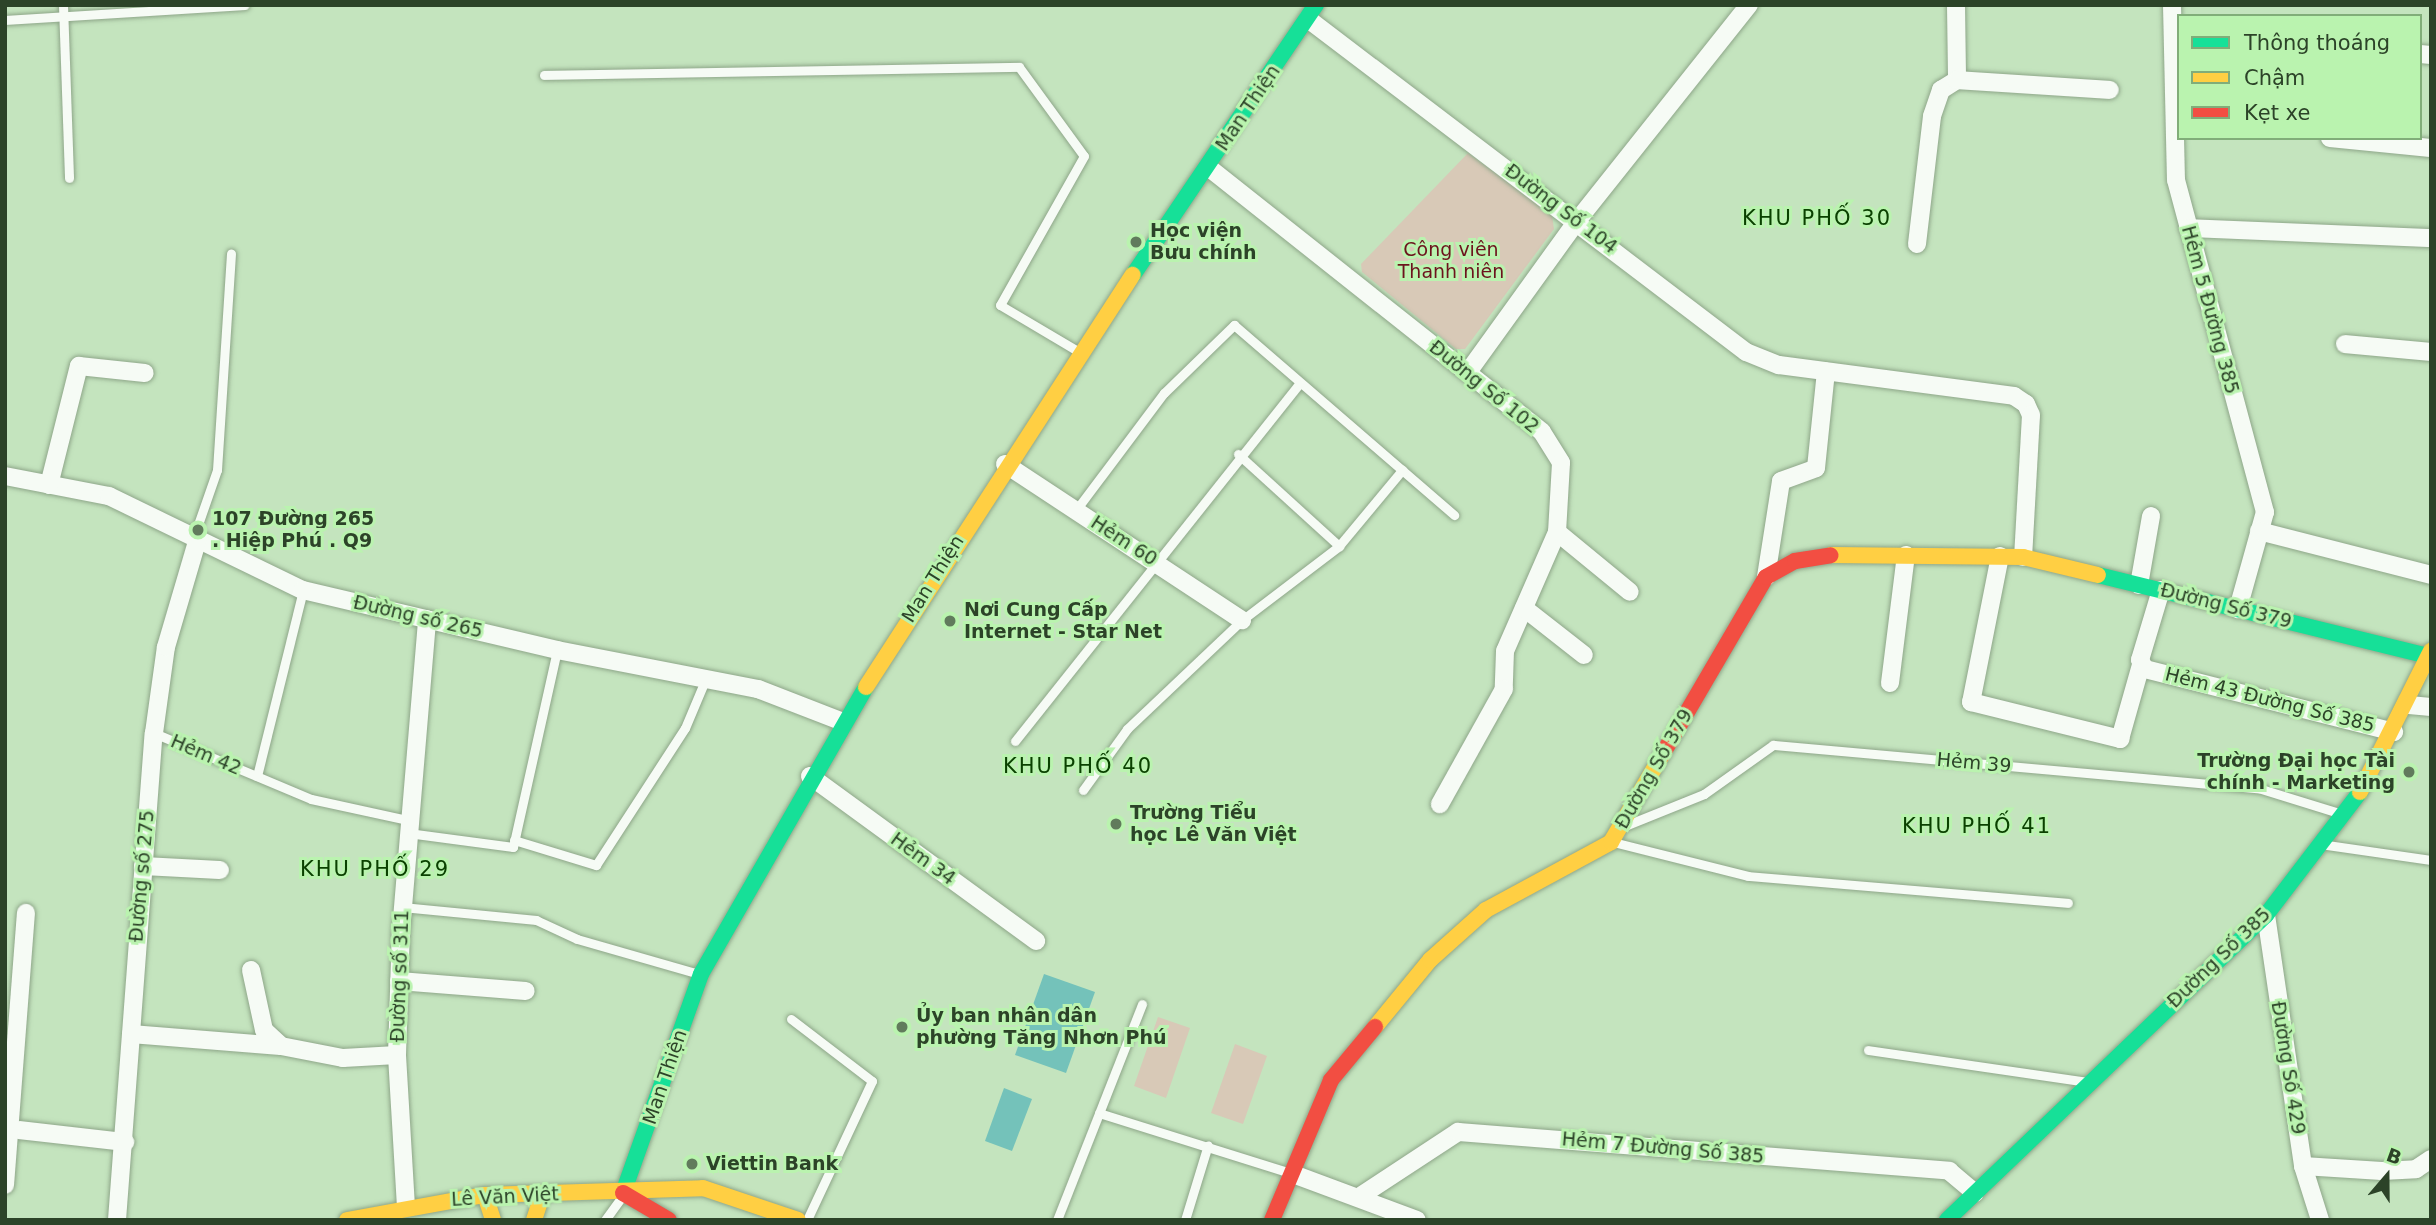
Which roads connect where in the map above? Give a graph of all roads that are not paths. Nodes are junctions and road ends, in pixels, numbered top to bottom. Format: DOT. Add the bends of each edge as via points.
graph roads {
  1 [pos="63,5"];
  2 [pos="245,5"];
  3 [pos="1749,5"];
  4 [pos="1956,5"];
  5 [pos="2172,5"];
  6 [pos="1312,12"];
  7 [pos="64,19"];
  8 [pos="5,20"];
  9 [pos="2175,34"];
  10 [pos="544,75"];
  11 [pos="1957,80"];
  12 [pos="2110,90"];
  13 [pos="2175,129"];
  14 [pos="2350,140"];
  15 [pos="2431,148"];
  16 [pos="1208,167"];
  17 [pos="69,178"];
  18 [pos="1577,221"];
  19 [pos="2188,228"];
  20 [pos="2431,238"];
  21 [pos="1917,244"];
  22 [pos="231,253"];
  23 [pos="2345,344"];
  24 [pos="2431,352"];
  25 [pos="1081,353"];
  26 [pos="1468,372"];
  27 [pos="1826,372"];
  28 [pos="145,373"];
  29 [pos="1298,384"];
  30 [pos="1238,454"];
  31 [pos="1005,464"];
  32 [pos="1402,470"];
  33 [pos="5,476"];
  34 [pos="49,485"];
  35 [pos="1076,510"];
  36 [pos="1454,515"];
  37 [pos="2151,516"];
  38 [pos="2259,531"];
  39 [pos="1557,532"];
  40 [pos="196,537"];
  41 [pos="1339,545"];
  42 [pos="1906,555"];
  43 [pos="2000,556"];
  44 [pos="2023,558"];
  45 [pos="1155,560"];
  46 [pos="2431,575"];
  47 [pos="1766,577"];
  48 [pos="2139,585"];
  49 [pos="303,590"];
  50 [pos="2161,590"];
  51 [pos="1630,592"];
  52 [pos="1524,608"];
  53 [pos="2238,609"];
  54 [pos="427,619"];
  55 [pos="1242,620"];
  56 [pos="556,650"];
  57 [pos="2430,654"];
  58 [pos="1584,655"];
  59 [pos="2141,665"];
  60 [pos="706,678"];
  61 [pos="1890,683"];
  62 [pos="2409,705"];
  63 [pos="2431,707"];
  64 [pos="843,722"];
  65 [pos="2394,732"];
  66 [pos="154,733"];
  67 [pos="1015,741"];
  68 [pos="257,776"];
  69 [pos="810,776"];
  70 [pos="1083,790"];
  71 [pos="1440,804"];
  72 [pos="2347,816"];
  73 [pos="407,826"];
  74 [pos="1615,835"];
  75 [pos="514,844"];
  76 [pos="2325,844"];
  77 [pos="2431,860"];
  78 [pos="143,866"];
  79 [pos="220,870"];
  80 [pos="2068,903"];
  81 [pos="402,907"];
  82 [pos="26,913"];
  83 [pos="2266,915"];
  84 [pos="1035,941"];
  85 [pos="251,970"];
  86 [pos="701,974"];
  87 [pos="399,981"];
  88 [pos="526,991"];
  89 [pos="1142,1004"];
  90 [pos="791,1018"];
  91 [pos="131,1034"];
  92 [pos="281,1046"];
  93 [pos="1868,1050"];
  94 [pos="397,1055"];
  95 [pos="2088,1082"];
  96 [pos="1099,1112"];
  97 [pos="19,1130"];
  98 [pos="125,1142"];
  99 [pos="1208,1145"];
  100 [pos="2431,1159"];
  101 [pos="2303,1166"];
  102 [pos="1293,1174"];
  103 [pos="5,1185"];
  104 [pos="624,1194"];
  105 [pos="1975,1194"];
  106 [pos="485,1195"];
  107 [pos="542,1195"];
  108 [pos="1362,1195"];
  109 [pos="407,1208"];
  110 [pos="117,1220"];
  111 [pos="347,1220"];
  112 [pos="493,1220"];
  113 [pos="534,1220"];
  114 [pos="604,1220"];
  115 [pos="669,1220"];
  116 [pos="798,1220"];
  117 [pos="807,1220"];
  118 [pos="1057,1220"];
  119 [pos="1185,1220"];
  120 [pos="1272,1220"];
  121 [pos="1417,1220"];
  122 [pos="1947,1220"];
  123 [pos="2320,1220"];
  1 -- 7 [label="lane"];
  2 -- 7 [label="lane"];
  3 -- 18 [label="street"];
  4 -- 11 [label="street"];
  5 -- 9 [label="street, Hẻm 5 Đường 385"];
  6 -- 16 [label="street, Man Thiện"];
  6 -- 18 [label="street, Đường Số 104"];
  7 -- 8 [label="lane"];
  7 -- 17 [label="lane"];
  9 -- 13 [label="street, Hẻm 5 Đường 385"];
  10 -- 25 [label="lane" via="1019,67 1084,156 1000,305"];
  11 -- 12 [label="street"];
  11 -- 21 [label="street" via="1941,90 1932,116"];
  13 -- 19 [label="street, Hẻm 5 Đường 385"];
  14 -- 15 [label="street"];
  16 -- 25 [label="street, Man Thiện"];
  16 -- 26 [label="street, Đường Số 102"];
  18 -- 26 [label="street"];
  18 -- 27 [label="street, Đường Số 104" via="1746,352"];
  19 -- 20 [label="street"];
  19 -- 38 [label="street, Hẻm 5 Đường 385" via="2264,512"];
  22 -- 40 [label="lane" via="217,470"];
  23 -- 24 [label="street"];
  25 -- 31 [label="street, Man Thiện"];
  26 -- 39 [label="street, Đường Số 102" via="1542,432 1561,463"];
  27 -- 44 [label="street" via="2014,396 2026,404 2031,415"];
  27 -- 47 [label="street" via="1816,468 1780,481"];
  28 -- 34 [label="street" via="79,366"];
  29 -- 30 [label="lane"];
  29 -- 32 [label="lane"];
  29 -- 35 [label="lane" via="1234,325 1164,393"];
  30 -- 41 [label="lane"];
  30 -- 45 [label="lane"];
  31 -- 35 [label="street, Hẻm 60"];
  31 -- 64 [label="street, Man Thiện"];
  32 -- 36 [label="lane"];
  32 -- 41 [label="lane"];
  33 -- 34 [label="street, Đường số 265"];
  34 -- 40 [label="street, Đường số 265" via="108,496"];
  35 -- 45 [label="street, Hẻm 60"];
  37 -- 48 [label="street"];
  38 -- 46 [label="street"];
  38 -- 53 [label="street, Hẻm 5 Đường 385"];
  39 -- 51 [label="street"];
  39 -- 52 [label="street, Đường Số 102"];
  40 -- 49 [label="street, Đường số 265"];
  40 -- 66 [label="street, Đường số 275" via="166,648"];
  41 -- 55 [label="lane"];
  42 -- 43 [label="street, Đường Số 379"];
  42 -- 47 [label="street, Đường Số 379" via="1828,555 1795,561"];
  42 -- 61 [label="street"];
  43 -- 44 [label="street, Đường Số 379"];
  43 -- 59 [label="street" via="1971,702 2120,739"];
  44 -- 48 [label="street, Đường Số 379"];
  45 -- 55 [label="street, Hẻm 60"];
  45 -- 67 [label="lane"];
  47 -- 74 [label="street, Đường Số 379"];
  48 -- 50 [label="street, Đường Số 379"];
  49 -- 54 [label="street, Đường số 265"];
  49 -- 68 [label="lane"];
  50 -- 53 [label="street, Đường Số 379"];
  50 -- 59 [label="street, Hẻm 43 Đường Số 385"];
  52 -- 58 [label="street"];
  52 -- 71 [label="street, Đường Số 102" via="1505,651 1498,703 1468,745"];
  53 -- 57 [label="street, Đường Số 379"];
  54 -- 56 [label="street, Đường số 265"];
  54 -- 73 [label="street, Đường số 311"];
  55 -- 70 [label="lane" via="1127,729"];
  56 -- 60 [label="street, Đường số 265"];
  56 -- 75 [label="lane"];
  57 -- 62 [label="street, Đường Số 385"];
  59 -- 65 [label="street, Hẻm 43 Đường Số 385"];
  60 -- 64 [label="street, Đường số 265" via="758,689"];
  60 -- 75 [label="lane, Hẻm 42" via="685,728 596,865"];
  62 -- 63 [label="street"];
  62 -- 65 [label="street, Đường Số 385"];
  64 -- 69 [label="street, Man Thiện"];
  65 -- 72 [label="street, Đường Số 385"];
  66 -- 68 [label="lane, Hẻm 42"];
  66 -- 78 [label="street, Đường số 275"];
  68 -- 73 [label="lane, Hẻm 42" via="311,799"];
  69 -- 84 [label="street, Hẻm 34"];
  69 -- 86 [label="street, Man Thiện"];
  72 -- 74 [label="lane, Hẻm 39" via="2258,788 1773,745 1704,794"];
  72 -- 76 [label="street, Đường Số 385"];
  73 -- 75 [label="lane, Hẻm 42"];
  73 -- 81 [label="street, Đường số 311"];
  74 -- 80 [label="lane" via="1748,876"];
  74 -- 102 [label="street, Đường Số 379" via="1486,910 1430,960 1331,1080"];
  76 -- 77 [label="lane"];
  76 -- 83 [label="street, Đường Số 385"];
  78 -- 79 [label="street"];
  78 -- 91 [label="street, Đường số 275"];
  81 -- 86 [label="lane" via="536,920 577,939"];
  81 -- 87 [label="street, Đường số 311"];
  82 -- 103 [label="street"];
  83 -- 95 [label="street, Đường Số 385"];
  83 -- 101 [label="street, Đường Số 429"];
  85 -- 92 [label="street" via="264,1030"];
  86 -- 104 [label="street, Man Thiện"];
  87 -- 88 [label="street"];
  87 -- 94 [label="street, Đường số 311"];
  89 -- 96 [label="lane"];
  90 -- 117 [label="lane" via="872,1081"];
  91 -- 92 [label="street"];
  91 -- 98 [label="street, Đường số 275"];
  92 -- 94 [label="street" via="343,1059"];
  93 -- 95 [label="lane"];
  94 -- 109 [label="street, Đường số 311"];
  95 -- 105 [label="street, Đường Số 385"];
  96 -- 99 [label="lane"];
  96 -- 118 [label="lane"];
  97 -- 98 [label="street"];
  98 -- 110 [label="street, Đường số 275"];
  99 -- 102 [label="lane"];
  99 -- 119 [label="lane"];
  100 -- 101 [label="street" via="2416,1169 2382,1171"];
  101 -- 123 [label="street, Đường Số 429"];
  102 -- 108 [label="street"];
  102 -- 120 [label="street, Đường Số 379"];
  104 -- 107 [label="street, Lê Văn Việt"];
  104 -- 114 [label="lane"];
  104 -- 115 [label="street"];
  104 -- 116 [label="street, Lê Văn Việt" via="703,1188"];
  105 -- 108 [label="street, Hẻm 7 Đường Số 385" via="1949,1171 1458,1132"];
  105 -- 122 [label="street, Đường Số 385"];
  106 -- 107 [label="street, Lê Văn Việt"];
  106 -- 109 [label="street, Lê Văn Việt"];
  106 -- 112 [label="street"];
  107 -- 113 [label="street"];
  108 -- 121 [label="street"];
  109 -- 111 [label="street, Lê Văn Việt"];
}
